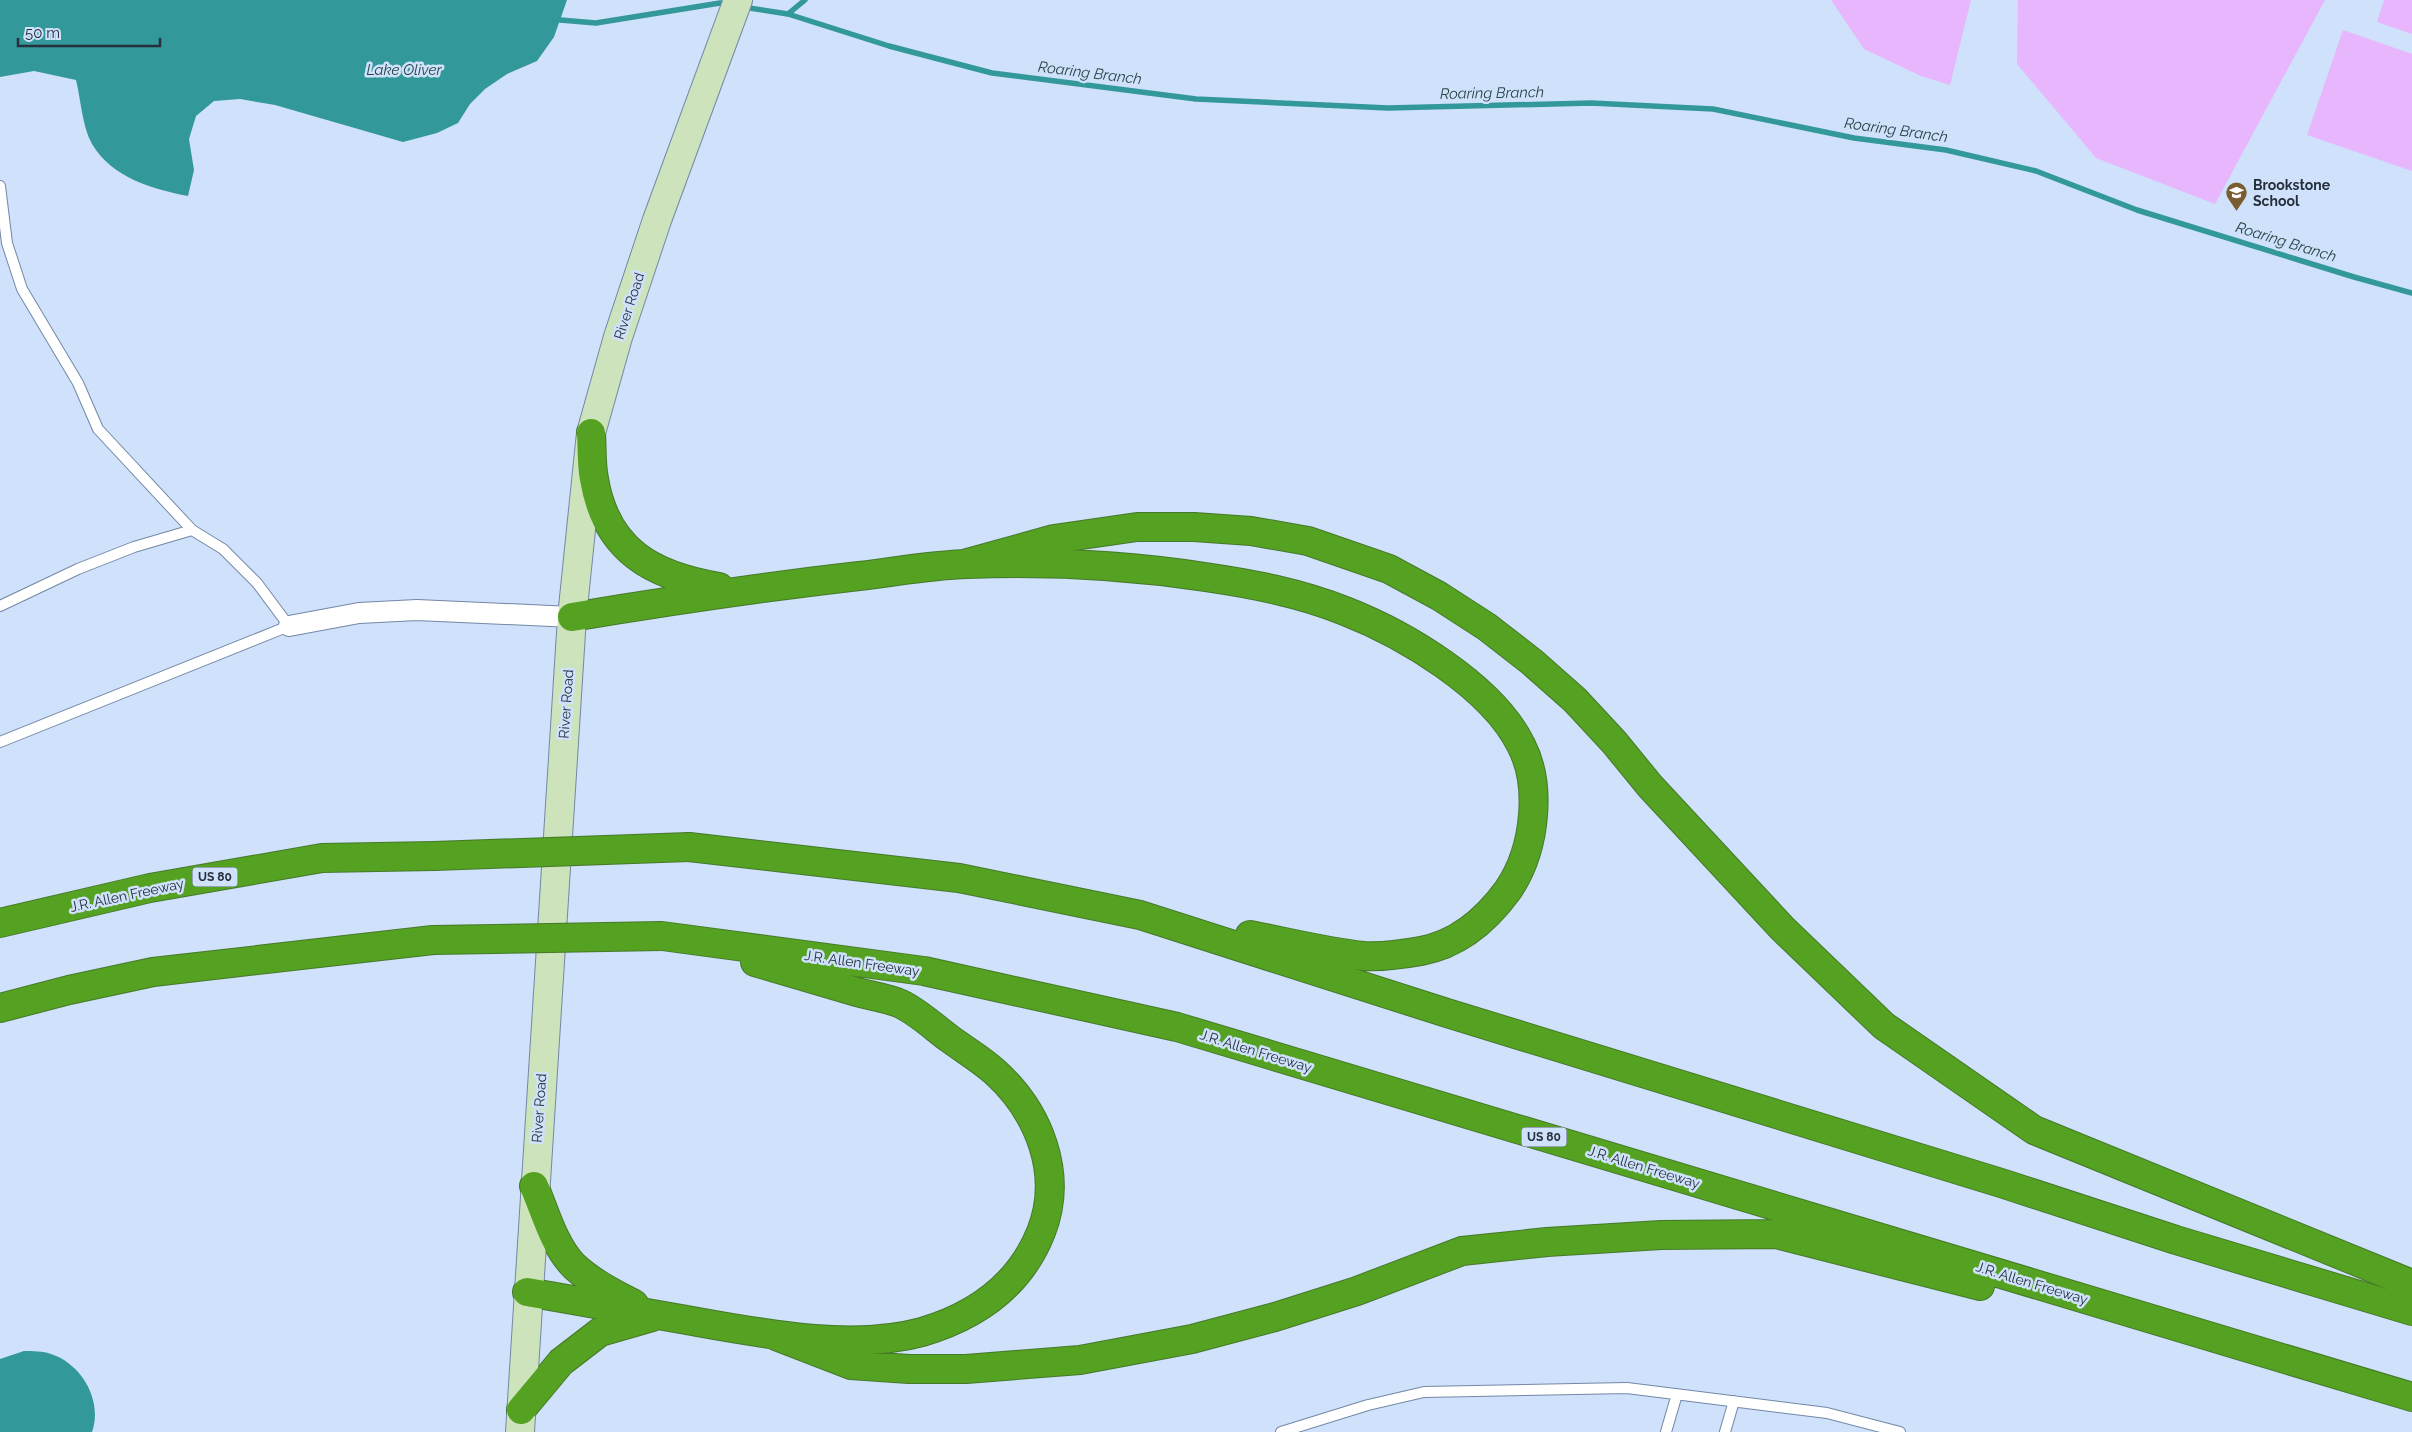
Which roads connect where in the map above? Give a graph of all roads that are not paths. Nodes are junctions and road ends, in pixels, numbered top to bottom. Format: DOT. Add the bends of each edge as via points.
graph roads {
  1 [pos="738,0"];
  2 [pos="0,186"];
  3 [pos="591,433"];
  4 [pos="192,530"];
  5 [pos="964,564"];
  6 [pos="735,590"];
  7 [pos="0,606"];
  8 [pos="572,617"];
  9 [pos="289,626"];
  10 [pos="0,742"];
  11 [pos="1140,915"];
  12 [pos="0,923"];
  13 [pos="662,936"];
  14 [pos="0,1008"];
  15 [pos="534,1186"];
  16 [pos="2412,1284"];
  17 [pos="527,1292"];
  18 [pos="2412,1311"];
  19 [pos="658,1315"];
  20 [pos="776,1336"];
  21 [pos="1677,1394"];
  22 [pos="2412,1397"];
  23 [pos="1734,1401"];
  24 [pos="520,1421"];
  25 [pos="1281,1432"];
  26 [pos="1666,1432"];
  27 [pos="1725,1432"];
  28 [pos="1900,1432"];
  1 -- 3 [label="main road, River Road" via="624,319"];
  2 -- 4 [label="lane" via="7,243 22,290 78,383 98,429"];
  3 -- 6 [label="highway" via="594,478 601,507 621,543 659,571 694,583"];
  3 -- 8 [label="main road, River Road"];
  4 -- 7 [label="lane" via="134,547 78,569"];
  4 -- 9 [label="lane" via="223,549 257,583"];
  5 -- 6 [label="highway"];
  5 -- 11 [label="highway" via="1090,564 1176,572 1316,600 1369,621 1435,659 1466,682 1507,722 1522,746 1531,773 1534,801 1532,830 1524,858 1512,884 1495,907 1475,926 1450,941 1423,951 1366,956"];
  5 -- 16 [label="highway" via="1054,539 1137,527 1185,527 1251,531 1308,541 1388,569 1487,627 1575,700 1782,928 1884,1026 2034,1130"];
  6 -- 8 [label="highway"];
  8 -- 9 [label="street" via="417,610 359,613"];
  8 -- 15 [label="main road, River Road"];
  9 -- 10 [label="lane"];
  11 -- 12 [label="highway, J.R. Allen Freeway / US 80, bridge" via="959,878 690,847 322,858 150,888"];
  11 -- 18 [label="highway, US 80" via="1456,1016"];
  13 -- 14 [label="highway, US 80, bridge" via="433,940 153,972"];
  13 -- 20 [label="highway" via="902,1004 995,1072 1030,1113 1042,1139 1049,1167 1050,1195 1044,1224 1034,1250 1019,1274 998,1294 975,1310 922,1332 865,1340"];
  13 -- 22 [label="highway, J.R. Allen Freeway / US 80" via="924,971 1177,1028"];
  15 -- 17 [label="main road, River Road"];
  15 -- 19 [label="highway" via="556,1239 573,1266 607,1290"];
  17 -- 19 [label="highway"];
  17 -- 24 [label="main road, River Road"];
  19 -- 20 [label="highway"];
  19 -- 24 [label="highway" via="600,1332 561,1362"];
  20 -- 22 [label="highway" via="851,1365 918,1369 1023,1367 1137,1351 1192,1339 1357,1291 1462,1251 1661,1235 1776,1234"];
  21 -- 23 [label="lane"];
  21 -- 25 [label="lane" via="1627,1388 1424,1392 1368,1405"];
  21 -- 26 [label="lane"];
  23 -- 27 [label="lane"];
  23 -- 28 [label="lane" via="1827,1413"];
}
